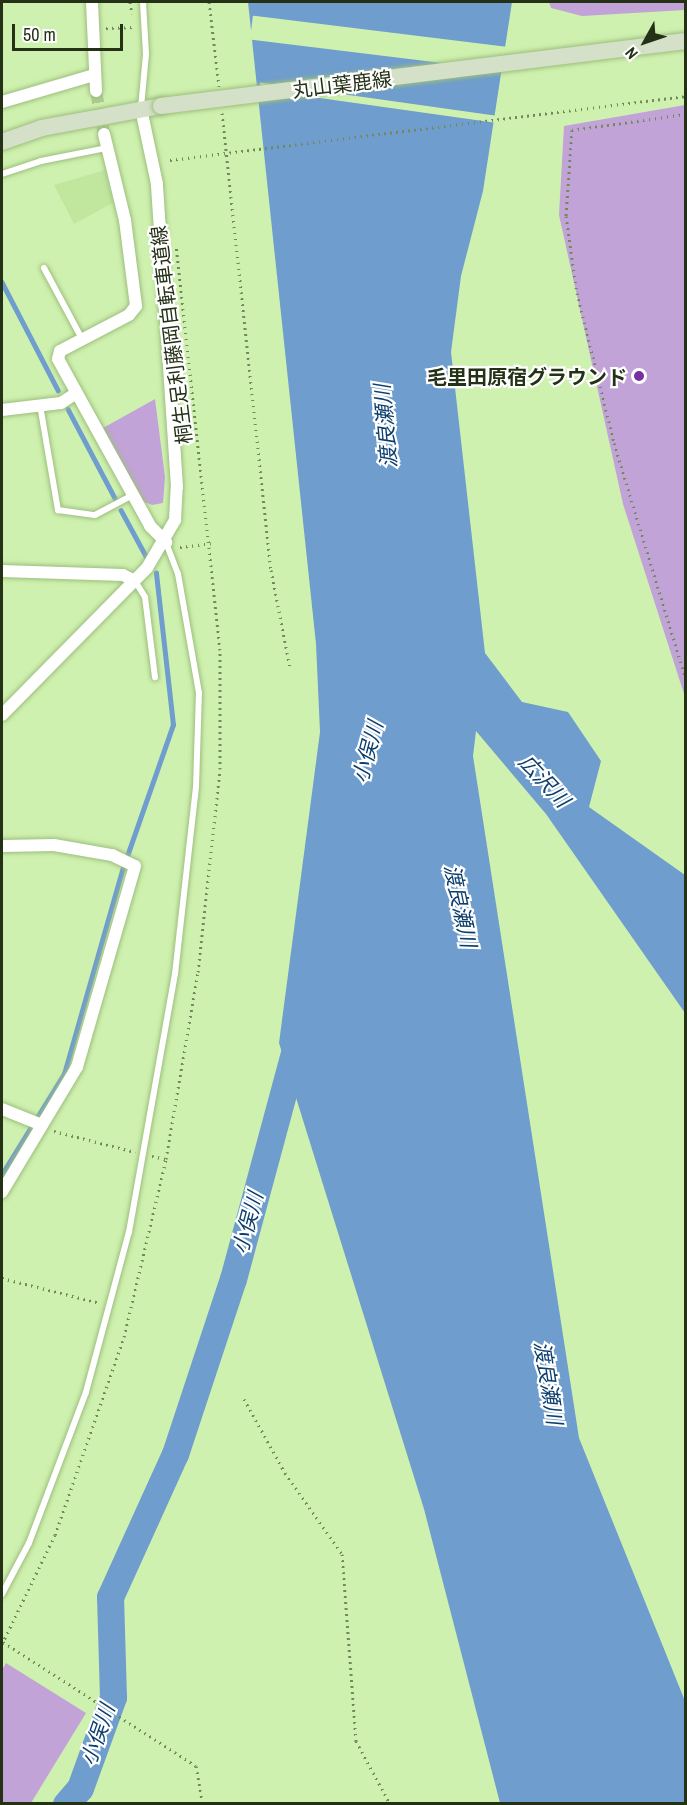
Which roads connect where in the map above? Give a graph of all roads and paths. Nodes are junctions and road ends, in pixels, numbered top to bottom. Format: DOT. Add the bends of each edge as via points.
graph roads {
  1 [pos="92,2"];
  2 [pos="143,2"];
  3 [pos="209,2"];
  4 [pos="130,25"];
  5 [pos="104,28"];
  6 [pos="686,41"];
  7 [pos="94,75"];
  8 [pos="96,91"];
  9 [pos="220,96"];
  10 [pos="686,96"];
  11 [pos="2,102"];
  12 [pos="222,108"];
  13 [pos="141,109"];
  14 [pos="686,114"];
  15 [pos="104,134"];
  16 [pos="2,142"];
  17 [pos="106,148"];
  18 [pos="164,153"];
  19 [pos="168,160"];
  20 [pos="167,172"];
  21 [pos="2,174"];
  22 [pos="175,241"];
  23 [pos="44,268"];
  24 [pos="82,340"];
  25 [pos="188,346"];
  26 [pos="181,347"];
  27 [pos="75,394"];
  28 [pos="40,405"];
  29 [pos="2,410"];
  30 [pos="133,495"];
  31 [pos="165,542"];
  32 [pos="180,547"];
  33 [pos="2,571"];
  34 [pos="135,581"];
  35 [pos="290,668"];
  36 [pos="155,677"];
  37 [pos="686,680"];
  38 [pos="2,715"];
  39 [pos="2,846"];
  40 [pos="2,1109"];
  41 [pos="36,1122"];
  42 [pos="127,1151"];
  43 [pos="150,1156"];
  44 [pos="166,1159"];
  45 [pos="2,1192"];
  46 [pos="2,1278"];
  47 [pos="102,1303"];
  48 [pos="121,1310"];
  49 [pos="128,1312"];
  50 [pos="244,1399"];
  51 [pos="2,1594"];
  52 [pos="2,1643"];
  53 [pos="203,1803"];
  54 [pos="390,1803"];
  1 -- 7 [label="street"];
  2 -- 13 [label="lane" via="146,54"];
  3 -- 9 [label="path"];
  4 -- 5 [label="path"];
  6 -- 13 [label="main road, 丸山葉鹿線, bridge"];
  7 -- 8 [label="street"];
  7 -- 11 [label="street"];
  10 -- 19 [label="path, bridge"];
  12 -- 35 [label="path" via="271,570"];
  13 -- 16 [label="main road, 丸山葉鹿線" via="42,128"];
  13 -- 31 [label="street" via="155,163 177,487 175,520"];
  14 -- 37 [label="path" via="572,130 566,216 575,282 640,539"];
  15 -- 17 [label="street"];
  17 -- 21 [label="lane" via="41,160"];
  17 -- 24 [label="street" via="125,220 136,306 129,315"];
  18 -- 19 [label="path"];
  19 -- 20 [label="path"];
  22 -- 25 [label="path, 桐生足利藤岡自転車道線"];
  23 -- 24 [label="lane"];
  24 -- 27 [label="street" via="57,355"];
  25 -- 26 [label="path"];
  25 -- 32 [label="path, 桐生足利藤岡自転車道線" via="211,543"];
  27 -- 28 [label="street" via="61,403"];
  27 -- 30 [label="street"];
  28 -- 29 [label="street"];
  28 -- 30 [label="lane" via="58,510 94,515"];
  30 -- 31 [label="street"];
  31 -- 34 [label="street"];
  31 -- 51 [label="lane" via="178,574 199,693 196,787 175,974 143,1166 86,1392 29,1543"];
  33 -- 34 [label="street" via="123,575"];
  34 -- 36 [label="lane" via="145,597"];
  34 -- 38 [label="street"];
  39 -- 41 [label="street" via="54,845 112,855 135,866 77,1067"];
  40 -- 41 [label="street"];
  41 -- 42 [label="path"];
  41 -- 45 [label="street"];
  43 -- 44 [label="path"];
  46 -- 47 [label="path"];
  48 -- 49 [label="path"];
  50 -- 54 [label="path" via="285,1473 342,1554 356,1741"];
  52 -- 53 [label="path" via="187,1760 199,1770"];
}
